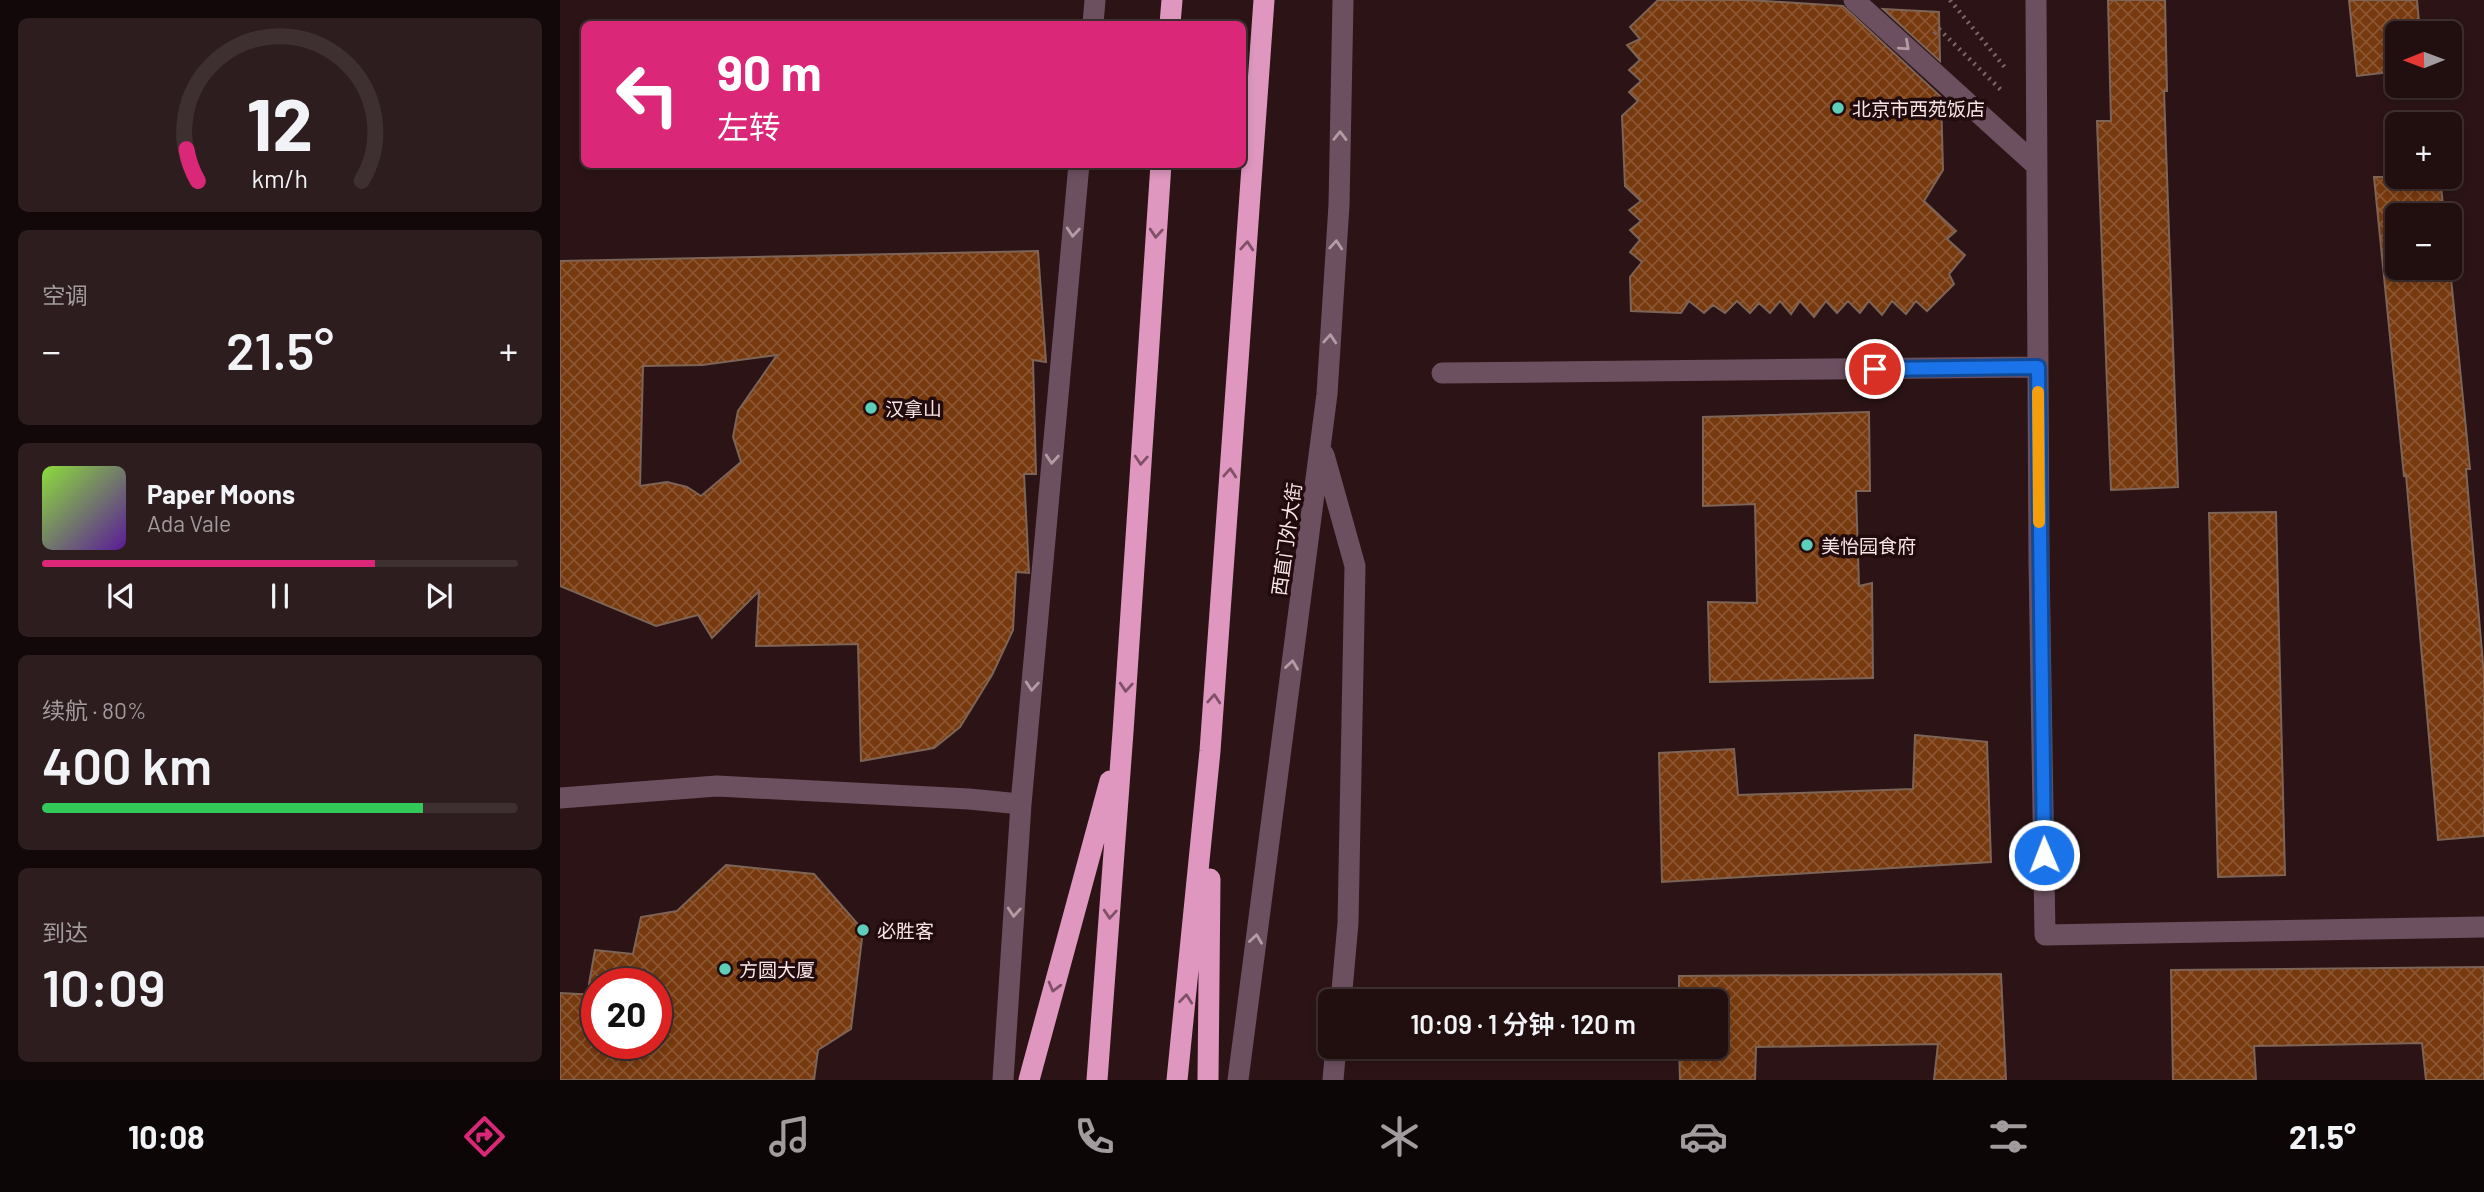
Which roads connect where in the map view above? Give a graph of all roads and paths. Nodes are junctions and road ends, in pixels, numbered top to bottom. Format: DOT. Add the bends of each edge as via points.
graph roads {
  1 [pos="1095,0"];
  2 [pos="1171,0"];
  3 [pos="1264,0"];
  4 [pos="1279,0"];
  5 [pos="1343,0"];
  6 [pos="1854,0"];
  7 [pos="1950,0"];
  8 [pos="2036,0"];
  9 [pos="1093,21"];
  10 [pos="1170,21"];
  11 [pos="1261,42"];
  12 [pos="2009,72"];
  13 [pos="2037,166"];
  14 [pos="1079,168"];
  15 [pos="1161,168"];
  16 [pos="2038,367"];
  17 [pos="1442,373"];
  18 [pos="1321,445"];
  19 [pos="1123,732"];
  20 [pos="1210,751"];
  21 [pos="560,798"];
  22 [pos="1021,804"];
  23 [pos="2484,927"];
  24 [pos="1342,989"];
  25 [pos="1335,1059"];
  26 [pos="1003,1080"];
  27 [pos="1029,1080"];
  28 [pos="1097,1080"];
  29 [pos="1177,1080"];
  30 [pos="1208,1080"];
  31 [pos="1238,1080"];
  32 [pos="1333,1080"];
  1 -- 9 [label="street"];
  2 -- 10 [label="highway"];
  3 -- 11 [label="highway"];
  4 -- 11 [label="highway"];
  18 -- 5 [label="street, 西直门外大街, one-way" via="1339,205"];
  6 -- 13 [label="street, one-way"];
  7 -- 12 [label="path"];
  8 -- 13 [label="street"];
  20 -- 11 [label="highway, one-way"];
  13 -- 16 [label="street"];
  14 -- 22 [label="street, one-way"];
  15 -- 19 [label="highway, one-way"];
  16 -- 17 [label="street"];
  16 -- 23 [label="street" via="2045,936"];
  18 -- 24 [label="street" via="1355,566 1348,923"];
  31 -- 18 [label="street, 西直门外大街, one-way"];
  19 -- 27 [label="highway, one-way"];
  19 -- 28 [label="highway, one-way"];
  29 -- 20 [label="highway, one-way"];
  20 -- 30 [label="highway"];
  21 -- 22 [label="street" via="717,786"];
  22 -- 26 [label="street, one-way"];
  25 -- 32 [label="street"];
}
